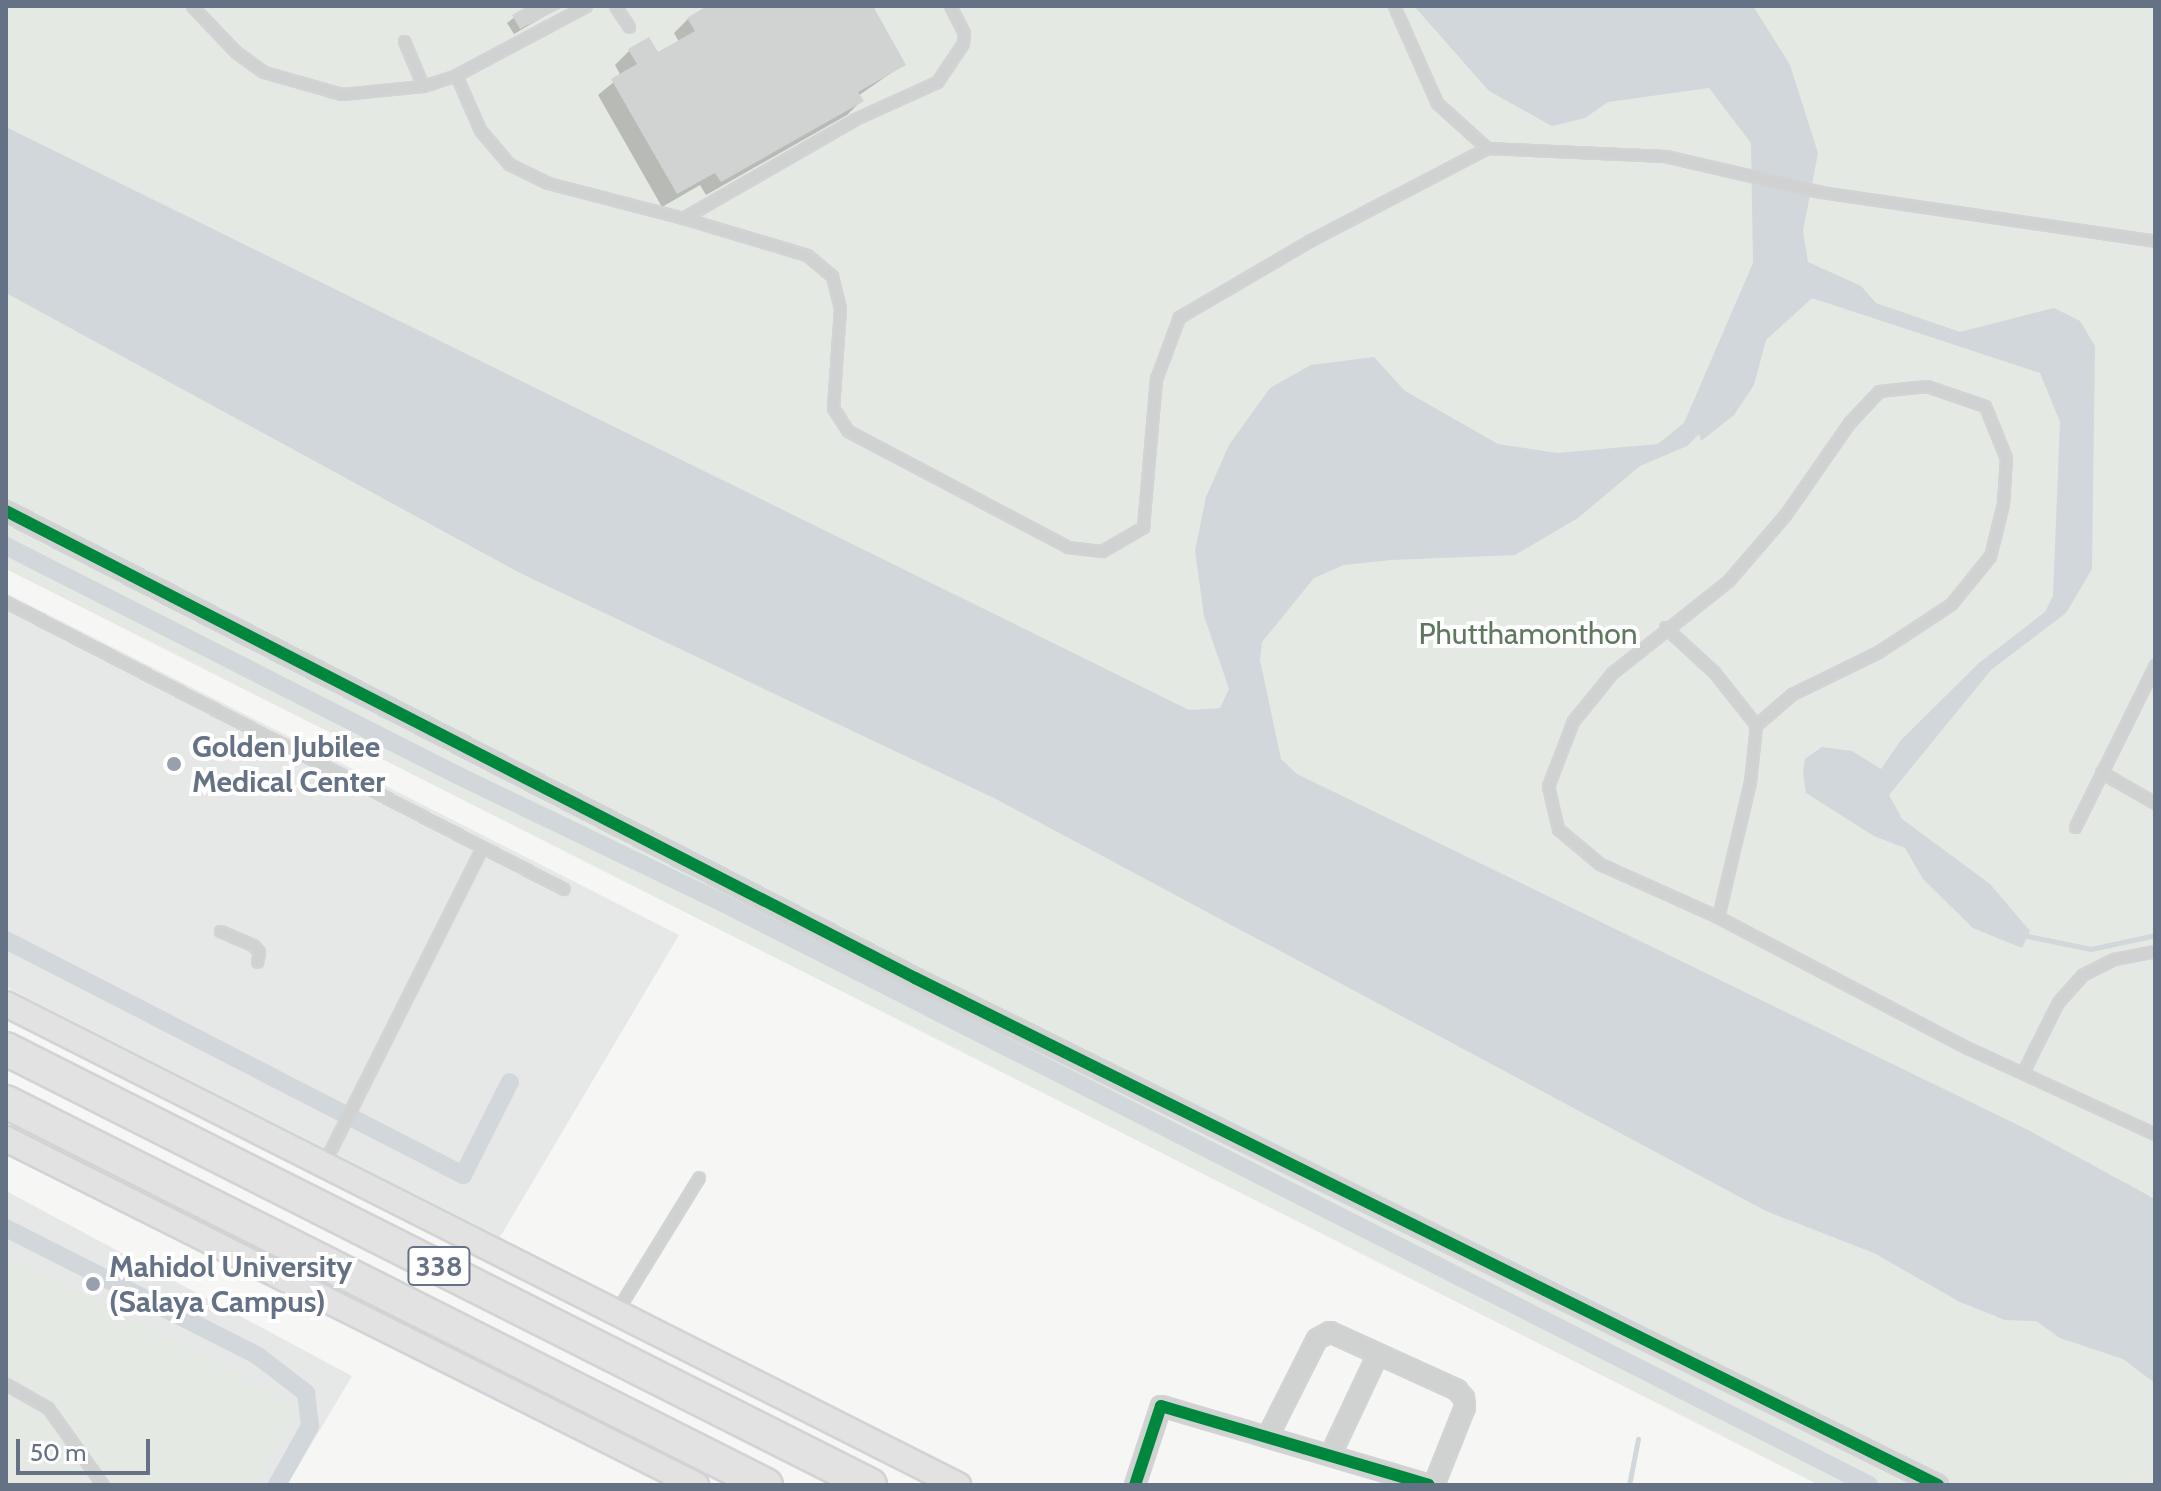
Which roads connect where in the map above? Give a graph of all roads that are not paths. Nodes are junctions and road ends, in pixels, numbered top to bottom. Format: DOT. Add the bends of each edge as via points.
graph roads {
  1 [pos="192,6"];
  2 [pos="586,6"];
  3 [pos="615,6"];
  4 [pos="950,6"];
  5 [pos="1394,6"];
  6 [pos="629,27"];
  7 [pos="404,41"];
  8 [pos="456,75"];
  9 [pos="423,86"];
  10 [pos="1487,148"];
  11 [pos="683,218"];
  12 [pos="2155,241"];
  13 [pos="6,511"];
  14 [pos="6,602"];
  15 [pos="1665,627"];
  16 [pos="2155,665"];
  17 [pos="1756,725"];
  18 [pos="2101,772"];
  19 [pos="2155,789"];
  20 [pos="2143,796"];
  21 [pos="2155,803"];
  22 [pos="2075,827"];
  23 [pos="482,848"];
  24 [pos="564,889"];
  25 [pos="1718,917"];
  26 [pos="220,931"];
  27 [pos="2155,951"];
  28 [pos="257,962"];
  29 [pos="6,1004"];
  30 [pos="6,1049"];
  31 [pos="2024,1070"];
  32 [pos="6,1102"];
  33 [pos="2155,1134"];
  34 [pos="6,1139"];
  35 [pos="324,1164"];
  36 [pos="699,1177"];
  37 [pos="616,1312"];
  38 [pos="1378,1354"];
  39 [pos="6,1384"];
  40 [pos="1269,1434"];
  41 [pos="1331,1454"];
  42 [pos="103,1485"];
  43 [pos="696,1485"];
  44 [pos="766,1485"];
  45 [pos="870,1485"];
  46 [pos="958,1485"];
  47 [pos="1135,1485"];
  48 [pos="1431,1485"];
  49 [pos="1938,1485"];
  1 -- 9 [label="lane" via="236,52 264,72 298,85 342,94"];
  2 -- 8 [label="lane"];
  3 -- 6 [label="lane"];
  4 -- 11 [label="lane" via="961,23 963,43 937,82 855,119"];
  5 -- 10 [label="lane" via="1437,103"];
  7 -- 9 [label="lane"];
  8 -- 9 [label="lane"];
  8 -- 11 [label="lane" via="480,130 509,164 548,183"];
  10 -- 11 [label="lane" via="1311,240 1179,317 1156,379 1143,527 1102,551 1068,547 848,431 833,408 840,308 832,276 807,255"];
  10 -- 12 [label="lane" via="1665,156 1821,192"];
  13 -- 49 [label="street" via="915,978"];
  14 -- 23 [label="lane"];
  15 -- 17 [label="lane" via="1714,672"];
  15 -- 17 [label="lane" via="1728,581 1879,391 1927,386 1985,406 2006,458 2003,504 1990,556 1951,604 1878,652 1792,694"];
  15 -- 25 [label="lane" via="1612,673 1573,721 1548,786 1558,829 1600,864"];
  16 -- 18 [label="lane"];
  17 -- 25 [label="lane" via="1750,782"];
  18 -- 20 [label="lane"];
  18 -- 22 [label="lane"];
  19 -- 20 [label="lane"];
  20 -- 21 [label="lane"];
  23 -- 24 [label="lane"];
  23 -- 35 [label="lane"];
  25 -- 31 [label="lane" via="1968,1048"];
  26 -- 28 [label="lane" via="253,945 259,952"];
  27 -- 31 [label="lane" via="2114,959 2082,975 2058,1002"];
  29 -- 35 [label="main road, 338"];
  30 -- 45 [label="highway, 338"];
  31 -- 33 [label="lane"];
  32 -- 44 [label="highway, 338"];
  34 -- 43 [label="main road, 338"];
  35 -- 37 [label="main road, 338"];
  36 -- 37 [label="lane"];
  37 -- 46 [label="main road, 338"];
  38 -- 40 [label="street" via="1324,1332"];
  38 -- 41 [label="street"];
  38 -- 48 [label="street" via="1464,1398 1465,1407"];
  39 -- 42 [label="lane" via="48,1408"];
  40 -- 41 [label="street"];
  40 -- 47 [label="street" via="1161,1406"];
  41 -- 48 [label="street"];
}
